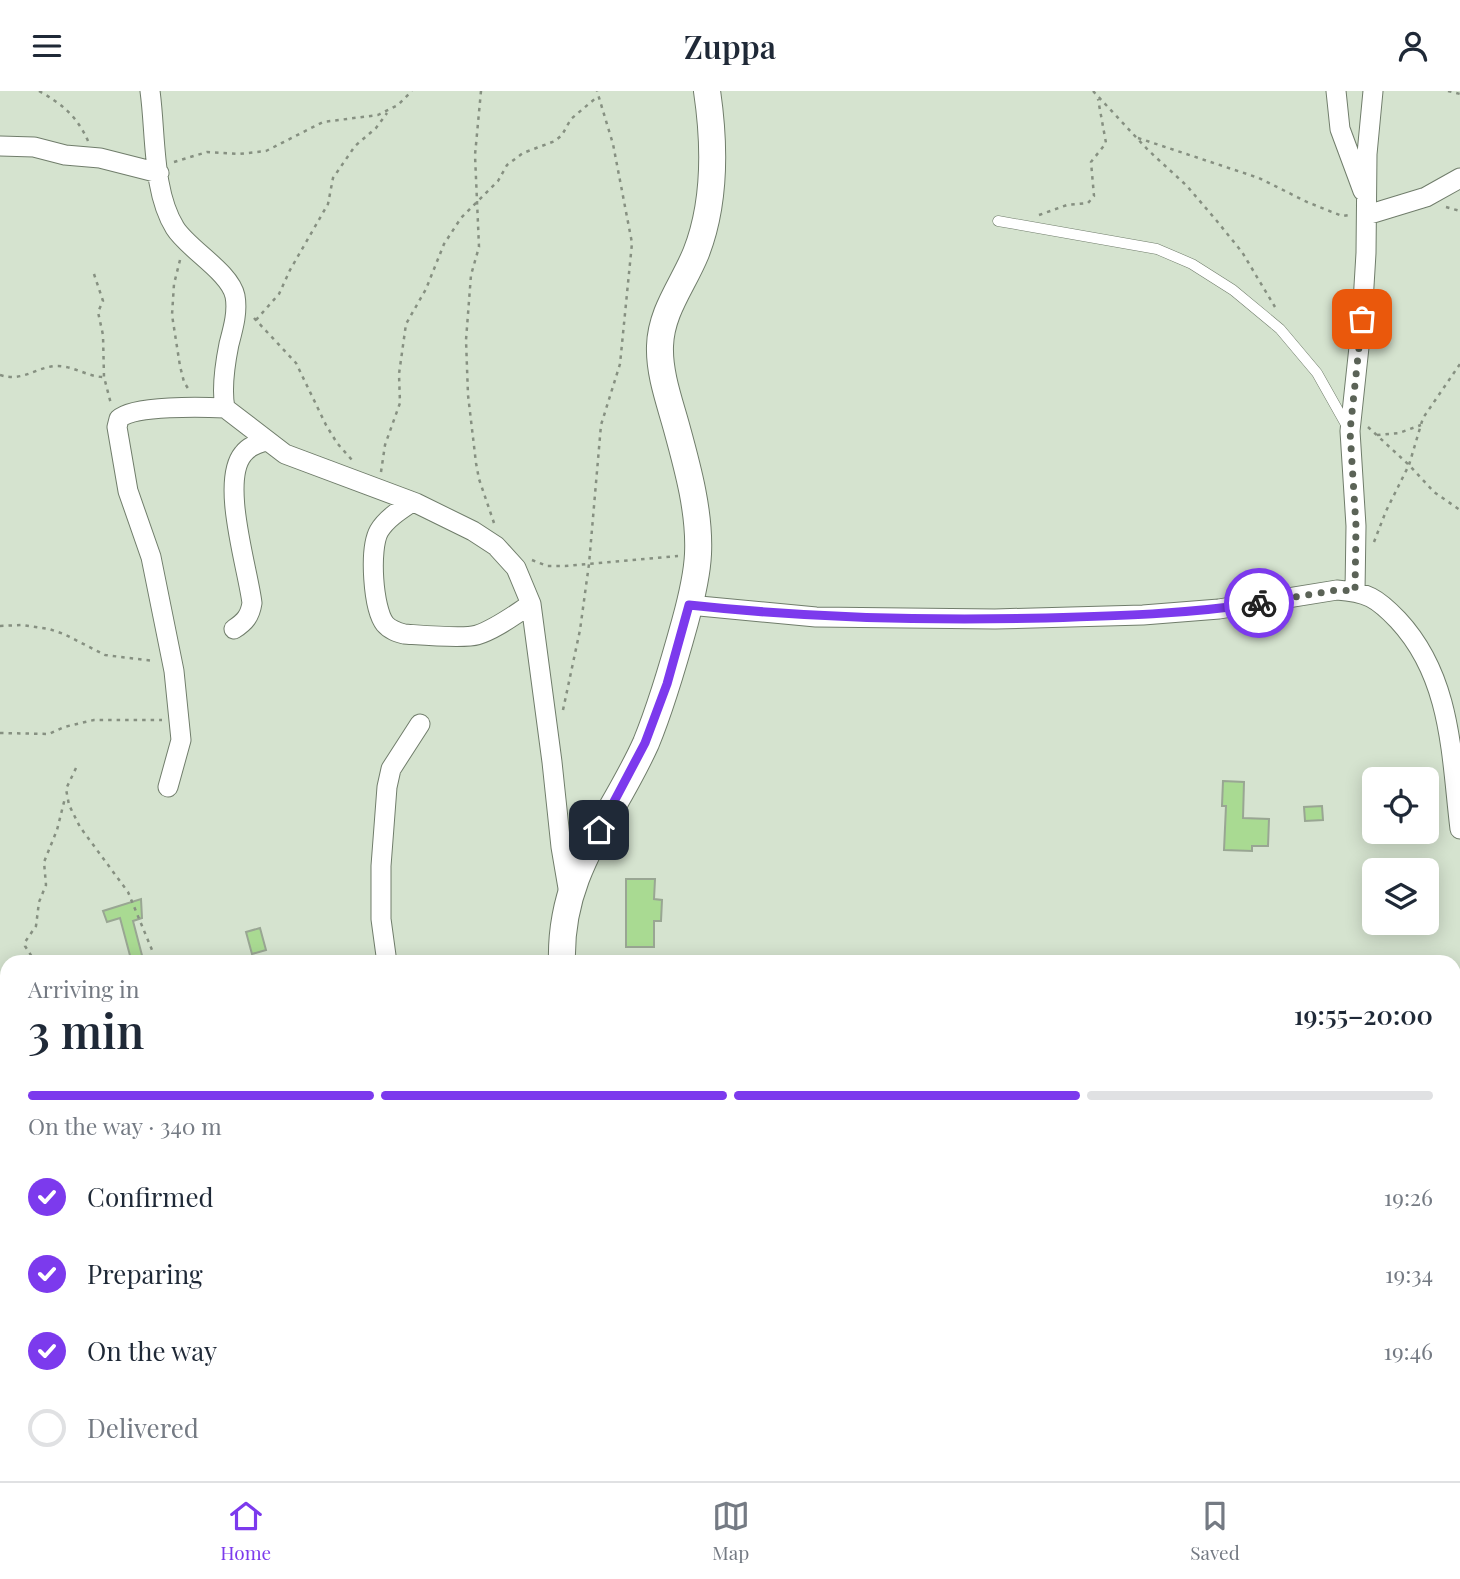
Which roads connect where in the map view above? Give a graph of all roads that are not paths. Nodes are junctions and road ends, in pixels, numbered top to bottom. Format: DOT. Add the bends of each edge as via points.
graph roads {
  1 [pos="150,91"];
  2 [pos="707,91"];
  3 [pos="1336,91"];
  4 [pos="1373,91"];
  5 [pos="0,146"];
  6 [pos="158,170"];
  7 [pos="1460,178"];
  8 [pos="1367,209"];
  9 [pos="998,221"];
  10 [pos="225,408"];
  11 [pos="1352,422"];
  12 [pos="266,442"];
  13 [pos="412,502"];
  14 [pos="1355,591"];
  15 [pos="531,604"];
  16 [pos="689,605"];
  17 [pos="234,629"];
  18 [pos="421,723"];
  19 [pos="1454,733"];
  20 [pos="168,787"];
  21 [pos="1460,829"];
  22 [pos="569,895"];
  23 [pos="386,955"];
  24 [pos="562,955"];
  1 -- 6 [label="street"];
  2 -- 16 [label="street" via="712,157 709,202 695,254 662,325 659,349 694,505 698,552"];
  3 -- 8 [label="street" via="1340,129"];
  4 -- 8 [label="street"];
  5 -- 6 [label="street" via="34,147"];
  6 -- 10 [label="street" via="162,199 175,229 232,288 234,328 226,362"];
  7 -- 8 [label="street" via="1426,197"];
  8 -- 11 [label="street"];
  9 -- 11 [label="lane" via="1157,249 1192,264 1280,329"];
  10 -- 12 [label="street"];
  10 -- 20 [label="street" via="128,413 118,419 128,491 151,557 172,661 180,750"];
  11 -- 14 [label="street"];
  12 -- 13 [label="street" via="285,454"];
  12 -- 17 [label="street" via="243,453 236,470 235,520 251,603 250,614"];
  13 -- 15 [label="street" via="496,546 516,568"];
  13 -- 15 [label="street" via="385,524 375,546 378,611 385,624 404,634 466,637 506,621"];
  14 -- 16 [label="street" via="1143,615 995,619 816,617"];
  14 -- 19 [label="street" via="1373,597 1406,630 1437,681"];
  15 -- 22 [label="street"];
  16 -- 22 [label="street" via="645,743"];
  18 -- 23 [label="street" via="391,769 387,787 381,866"];
  19 -- 21 [label="street"];
  22 -- 24 [label="street"];
}
